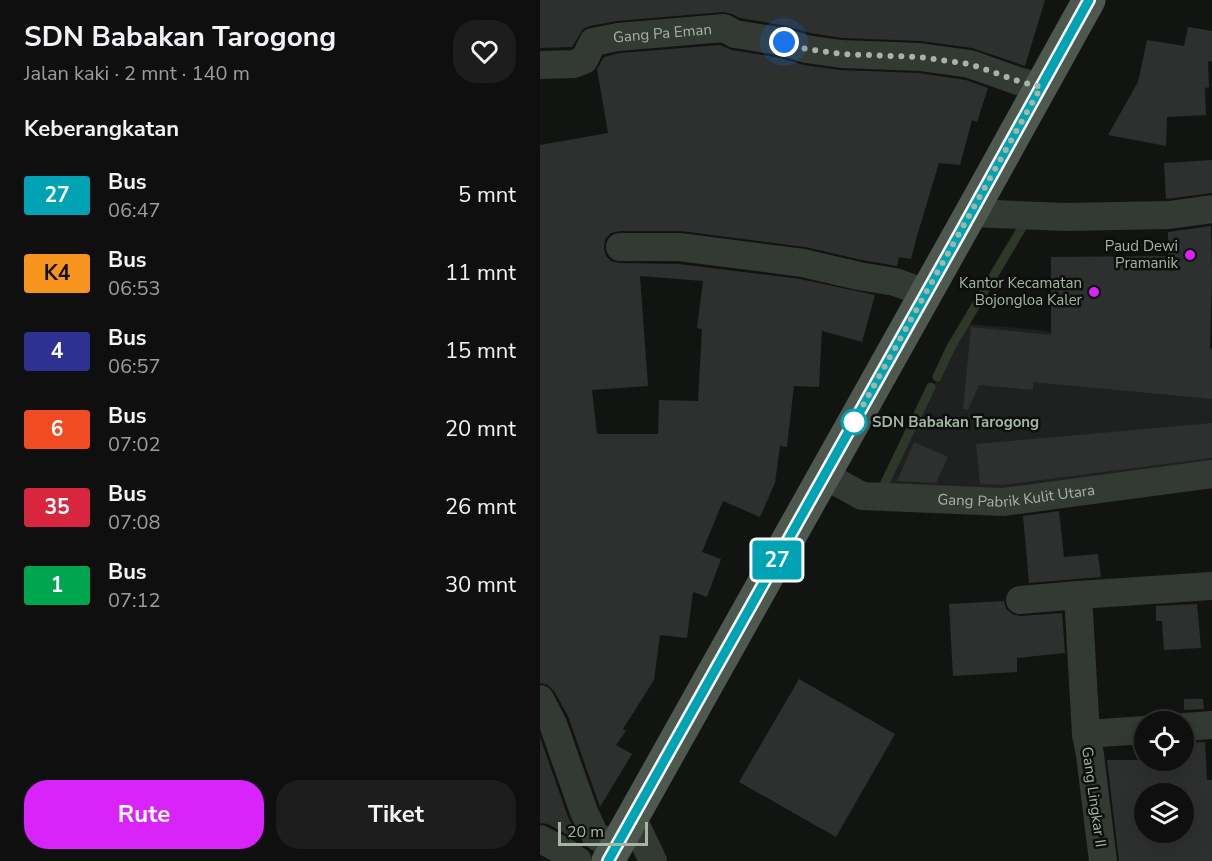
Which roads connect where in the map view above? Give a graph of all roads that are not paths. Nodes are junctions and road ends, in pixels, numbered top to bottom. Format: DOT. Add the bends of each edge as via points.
graph roads {
  1 [pos="1089,0"];
  2 [pos="540,65"];
  3 [pos="1041,87"];
  4 [pos="1212,209"];
  5 [pos="971,213"];
  6 [pos="620,247"];
  7 [pos="926,293"];
  8 [pos="1212,474"];
  9 [pos="824,475"];
  10 [pos="1212,586"];
  11 [pos="1078,596"];
  12 [pos="1020,600"];
  13 [pos="540,699"];
  14 [pos="1212,725"];
  15 [pos="1194,726"];
  16 [pos="1134,731"];
  17 [pos="1086,734"];
  18 [pos="633,819"];
  19 [pos="540,839"];
  20 [pos="612,855"];
  21 [pos="578,861"];
  22 [pos="653,861"];
  23 [pos="1103,861"];
  1 -- 3 [label="main road"];
  2 -- 3 [label="street, Gang Pa Eman" via="584,60 593,42 724,28 735,34 806,49 970,64"];
  3 -- 5 [label="main road"];
  4 -- 5 [label="street" via="1169,215 1077,217"];
  5 -- 7 [label="main road"];
  6 -- 7 [label="street" via="679,247 803,262 895,282"];
  7 -- 9 [label="main road"];
  8 -- 9 [label="street, Gang Pabrik Kulit Utara" via="1003,502 862,496"];
  9 -- 18 [label="main road"];
  10 -- 11 [label="street"];
  11 -- 12 [label="street"];
  11 -- 17 [label="street, Gang Lingkar II"];
  13 -- 20 [label="street" via="553,724 584,812 595,835"];
  14 -- 15 [label="street"];
  16 -- 17 [label="street"];
  17 -- 23 [label="street, Gang Lingkar II"];
  18 -- 20 [label="main road"];
  18 -- 22 [label="street"];
  19 -- 21 [label="street"];
}
